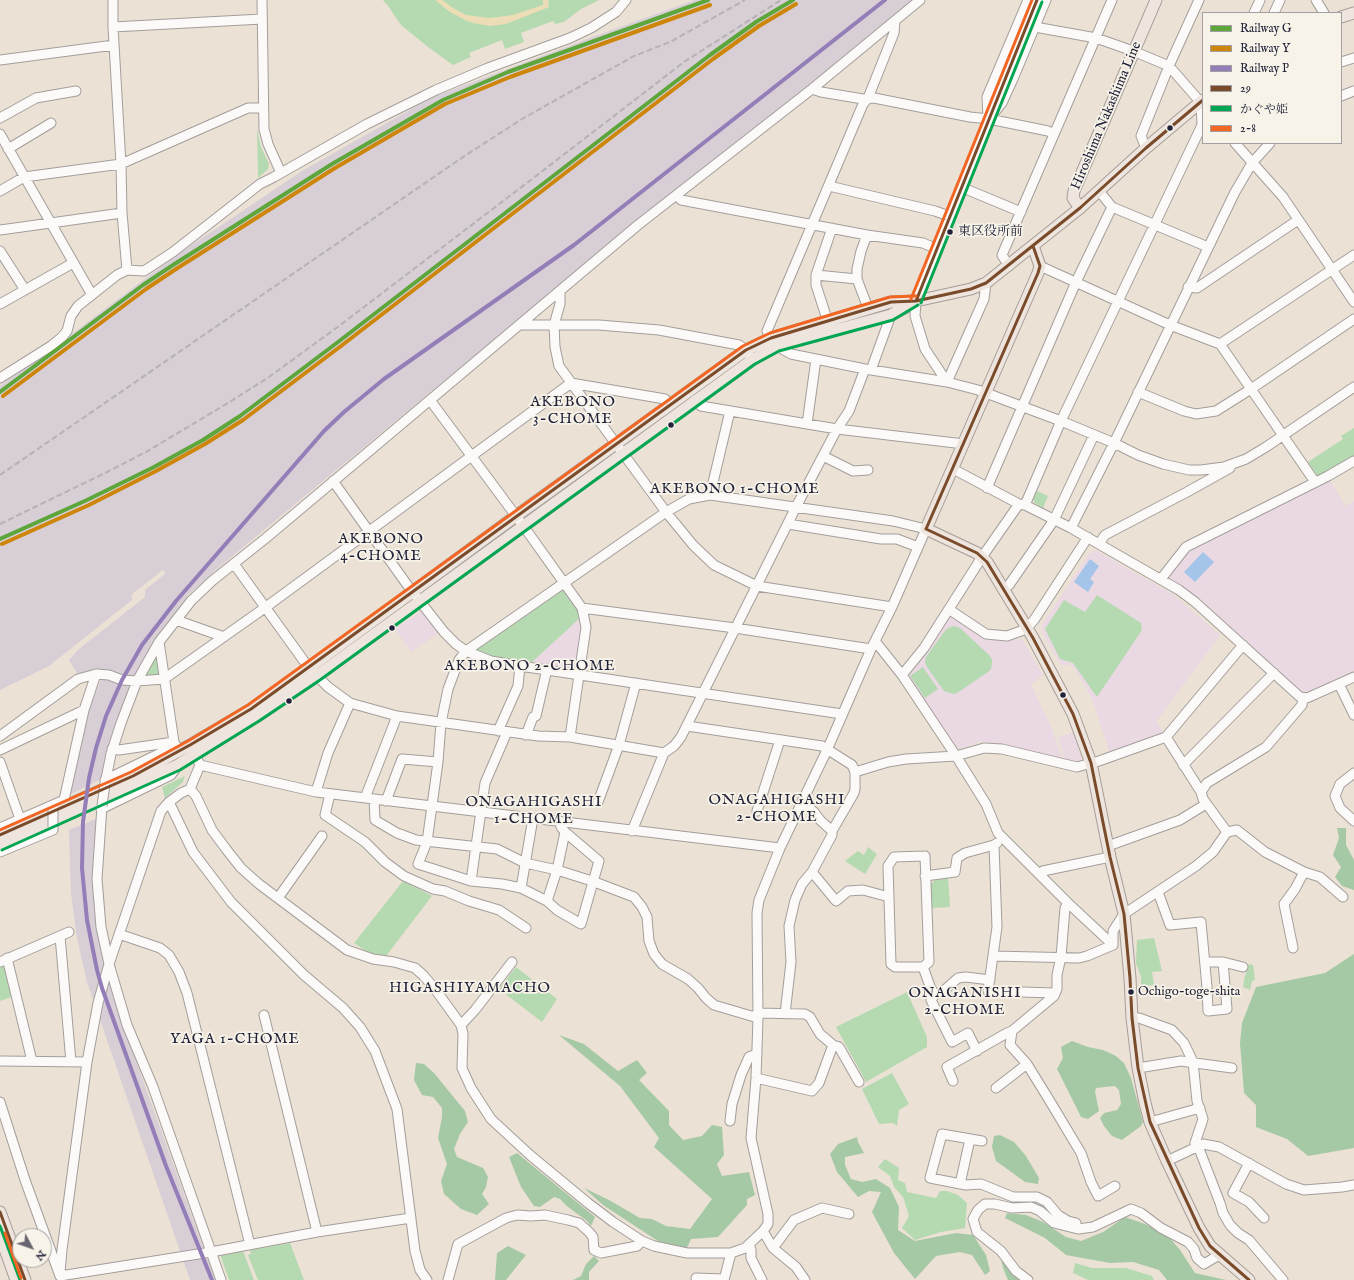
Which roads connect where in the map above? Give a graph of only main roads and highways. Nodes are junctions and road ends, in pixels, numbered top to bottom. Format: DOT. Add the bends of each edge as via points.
graph roads {
  1 [pos="1156,0"];
  2 [pos="1354,13"];
  3 [pos="1342,17"];
  4 [pos="1202,103"];
  5 [pos="1080,208"];
  6 [pos="1033,246"];
  7 [pos="916,301"];
  8 [pos="774,342"];
  9 [pos="620,448"];
  10 [pos="416,596"];
  11 [pos="195,755"];
  12 [pos="0,836"];
  13 [pos="0,845"];
  14 [pos="0,1212"];
  15 [pos="0,1235"];
  16 [pos="16,1280"];
  17 [pos="25,1280"];
  18 [pos="1249,1280"];
  1 -- 5 [label="main road, Hiroshima Nakashima Line" via="1074,191 1073,198"];
  2 -- 3 [label="main road"];
  4 -- 5 [label="main road" via="1146,148"];
  5 -- 6 [label="main road, Hiroshima Nakashima Line"];
  6 -- 7 [label="main road, Hiroshima Nakashima Line" via="986,283 971,289"];
  6 -- 18 [label="main road" via="1040,266 926,529 982,557 1027,628 1073,714 1091,763 1124,914 1138,1068 1150,1122 1199,1228 1210,1246"];
  7 -- 8 [label="main road, Hiroshima Nakashima Line" via="891,302 868,308"];
  7 -- 8 [label="main road, Hiroshima Nakashima Line" via="892,315"];
  8 -- 9 [label="main road, Hiroshima Nakashima Line" via="695,400"];
  8 -- 9 [label="main road, Hiroshima Nakashima Line" via="746,350 669,405"];
  9 -- 10 [label="main road, Hiroshima Nakashima Line" via="523,525"];
  9 -- 10 [label="main road, Hiroshima Nakashima Line" via="516,516"];
  10 -- 11 [label="main road, Hiroshima Nakashima Line" via="256,717"];
  11 -- 12 [label="main road, Hiroshima Nakashima Line" via="176,747 134,776"];
  11 -- 13 [label="main road, Hiroshima Nakashima Line" via="178,766"];
  14 -- 17 [label="main road"];
  15 -- 16 [label="main road"];
}
